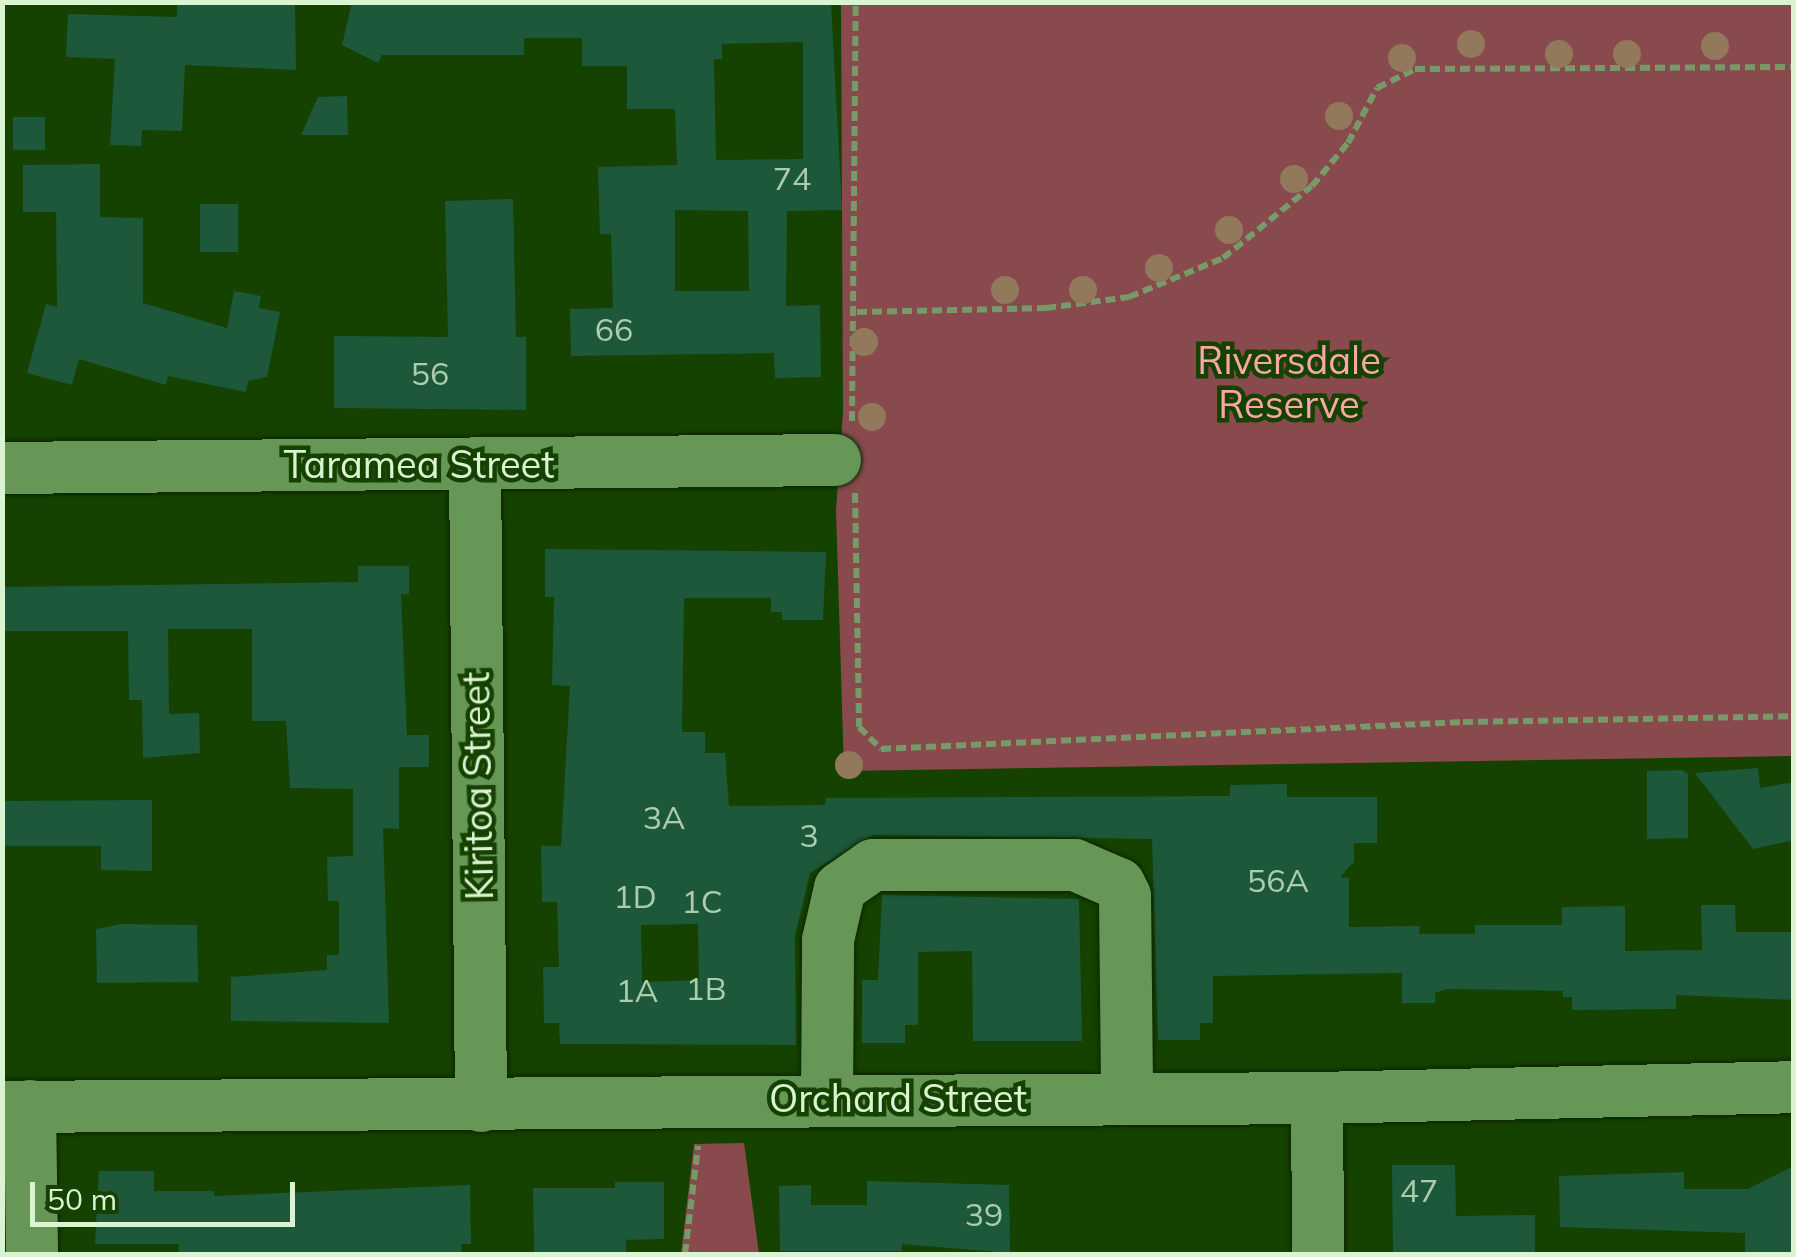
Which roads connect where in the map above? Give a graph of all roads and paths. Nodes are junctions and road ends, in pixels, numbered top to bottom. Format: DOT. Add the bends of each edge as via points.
graph roads {
  1 [pos="856,2"];
  2 [pos="1794,67"];
  3 [pos="857,312"];
  4 [pos="843,460"];
  5 [pos="475,466"];
  6 [pos="2,468"];
  7 [pos="1794,716"];
  8 [pos="1794,1087"];
  9 [pos="1127,1098"];
  10 [pos="1316,1098"];
  11 [pos="827,1099"];
  12 [pos="16,1106"];
  13 [pos="481,1106"];
  14 [pos="699,1140"];
  15 [pos="32,1254"];
  16 [pos="684,1254"];
  17 [pos="1318,1254"];
  1 -- 3 [label="path"];
  2 -- 3 [label="path" via="1415,69 1377,88 1348,143 1312,186 1224,258 1129,297 1046,308"];
  3 -- 4 [label="path"];
  4 -- 5 [label="street, Taramea Street"];
  4 -- 7 [label="path" via="858,516 858,726 881,749 1462,722"];
  5 -- 6 [label="street, Taramea Street"];
  5 -- 13 [label="street, Kiritoa Street"];
  8 -- 10 [label="street, Orchard Street"];
  9 -- 10 [label="street, Orchard Street"];
  9 -- 11 [label="street, Orchard Street"];
  9 -- 11 [label="street" via="1125,896 1119,884 1074,864 989,864 873,865 840,888 828,940"];
  10 -- 17 [label="street"];
  11 -- 13 [label="street, Orchard Street"];
  12 -- 13 [label="street, Orchard Street"];
  12 -- 15 [label="street"];
  14 -- 16 [label="path"];
}
